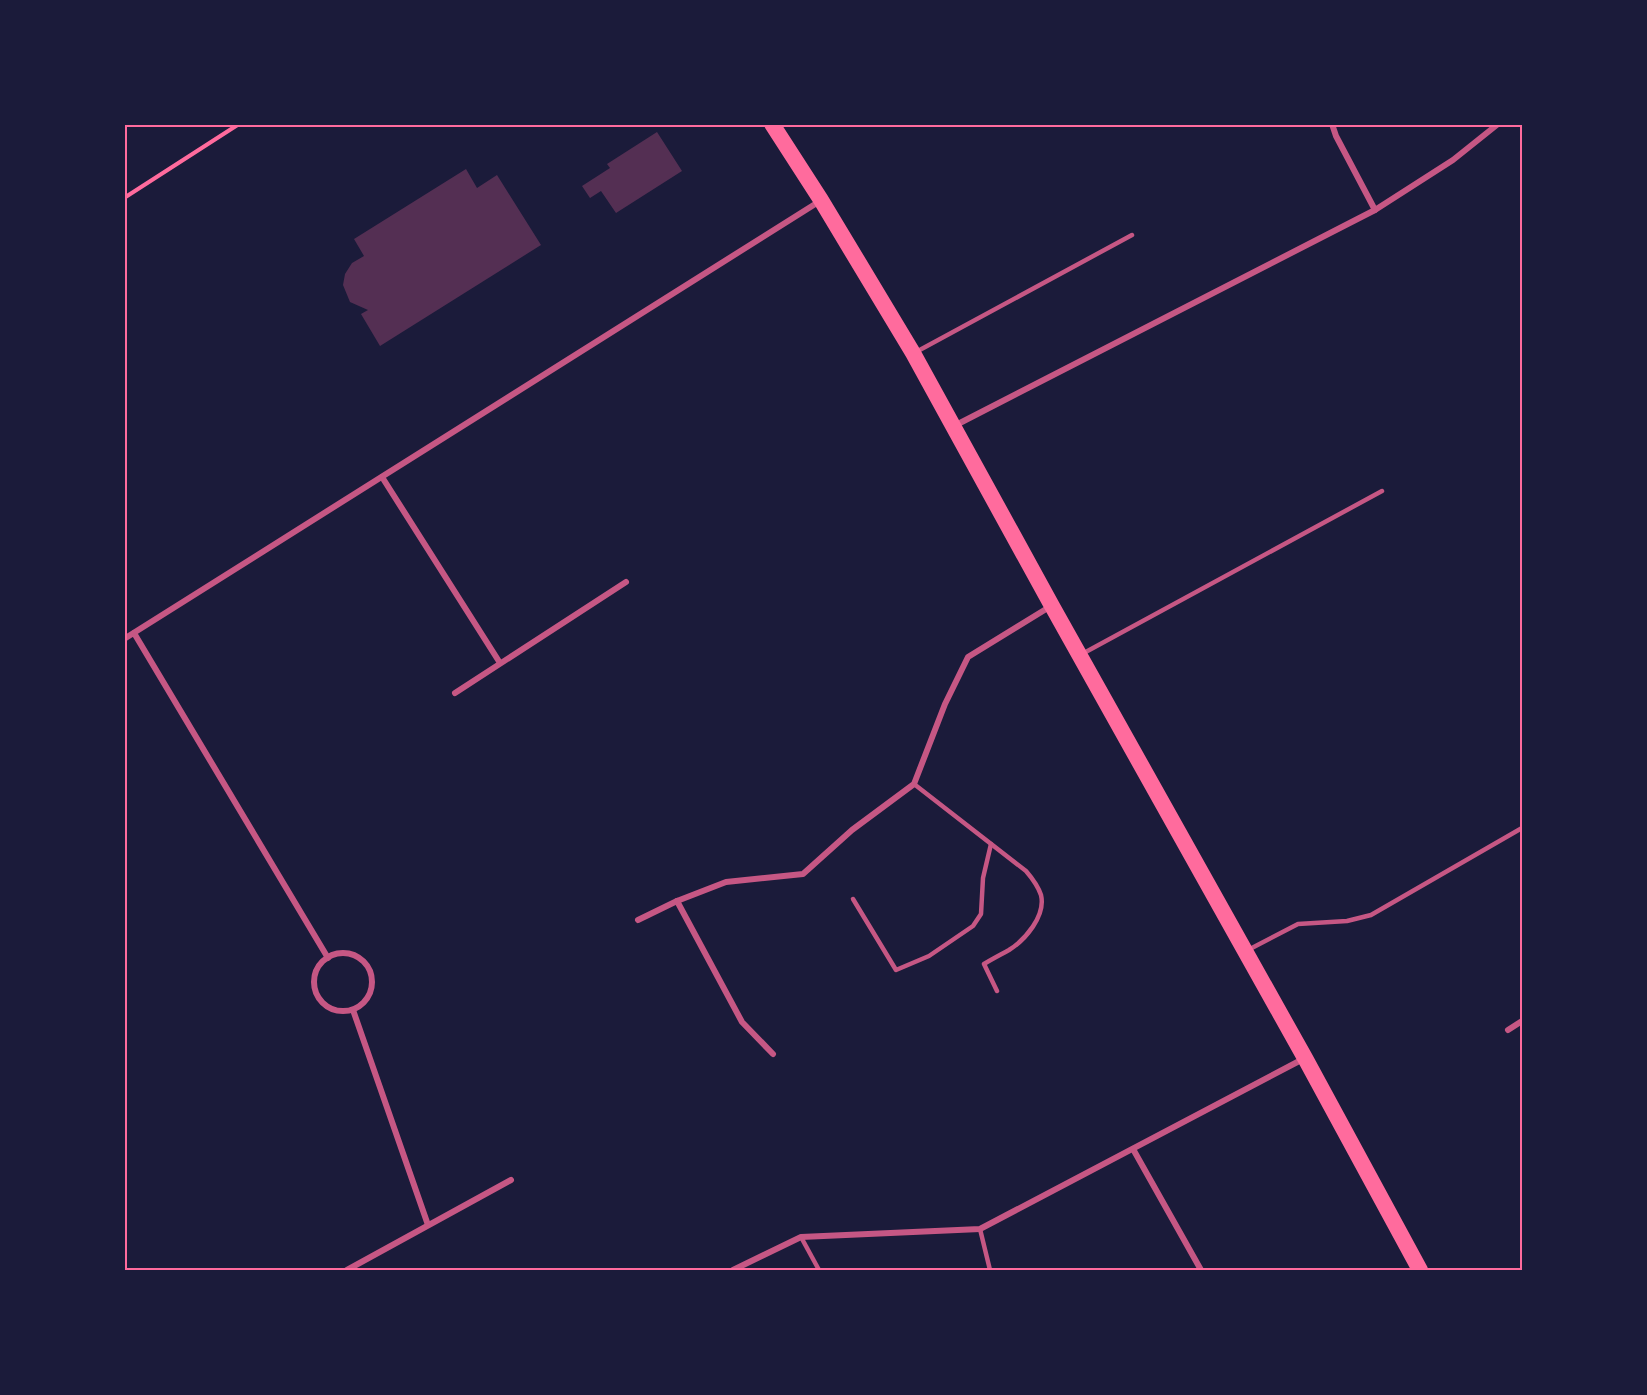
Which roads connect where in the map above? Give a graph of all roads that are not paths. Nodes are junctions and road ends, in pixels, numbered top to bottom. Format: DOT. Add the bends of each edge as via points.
graph roads {
  1 [pos="771,124"];
  2 [pos="1332,124"];
  3 [pos="1498,124"];
  4 [pos="821,200"];
  5 [pos="1376,210"];
  6 [pos="1132,235"];
  7 [pos="913,353"];
  8 [pos="952,427"];
  9 [pos="382,477"];
  10 [pos="1382,491"];
  11 [pos="626,582"];
  12 [pos="1052,606"];
  13 [pos="134,633"];
  14 [pos="124,639"];
  15 [pos="1079,655"];
  16 [pos="500,663"];
  17 [pos="455,693"];
  18 [pos="915,784"];
  19 [pos="1522,828"];
  20 [pos="991,844"];
  21 [pos="854,899"];
  22 [pos="677,901"];
  23 [pos="638,920"];
  24 [pos="1245,952"];
  25 [pos="328,958"];
  26 [pos="997,991"];
  27 [pos="353,1010"];
  28 [pos="1522,1021"];
  29 [pos="1508,1030"];
  30 [pos="773,1054"];
  31 [pos="1305,1058"];
  32 [pos="1133,1149"];
  33 [pos="511,1180"];
  34 [pos="428,1225"];
  35 [pos="980,1229"];
  36 [pos="801,1237"];
  37 [pos="347,1270"];
  38 [pos="733,1270"];
  39 [pos="819,1270"];
  40 [pos="990,1270"];
  41 [pos="1201,1270"];
  42 [pos="1420,1270"];
  1 -- 4 [label="highway"];
  2 -- 5 [label="street"];
  3 -- 5 [label="street" via="1453,160"];
  4 -- 7 [label="highway"];
  4 -- 9 [label="street"];
  5 -- 8 [label="street"];
  6 -- 7 [label="lane"];
  7 -- 8 [label="highway"];
  8 -- 12 [label="highway"];
  9 -- 13 [label="street"];
  9 -- 16 [label="street"];
  10 -- 15 [label="lane"];
  11 -- 16 [label="street"];
  12 -- 15 [label="highway"];
  12 -- 18 [label="street" via="969,657 945,704"];
  13 -- 14 [label="street"];
  13 -- 25 [label="street"];
  15 -- 24 [label="highway"];
  16 -- 17 [label="street"];
  18 -- 20 [label="lane"];
  18 -- 22 [label="street" via="852,830 803,874 726,882"];
  19 -- 24 [label="lane" via="1371,915 1347,921 1298,924"];
  20 -- 21 [label="lane" via="983,878 981,914 973,926 929,956 896,970"];
  20 -- 26 [label="lane" via="1026,871 1042,897 1035,924 1021,941 984,964"];
  22 -- 23 [label="street"];
  22 -- 30 [label="street" via="742,1022"];
  24 -- 31 [label="highway"];
  25 -- 27 [label="street" via="314,976 316,994 329,1008"];
  25 -- 27 [label="street" via="351,954 367,965 371,974 370,994"];
  27 -- 34 [label="street"];
  28 -- 29 [label="street"];
  31 -- 32 [label="street"];
  31 -- 42 [label="highway"];
  32 -- 35 [label="street"];
  32 -- 41 [label="street"];
  33 -- 34 [label="street"];
  34 -- 37 [label="street"];
  35 -- 36 [label="street"];
  35 -- 40 [label="lane"];
  36 -- 38 [label="street"];
  36 -- 39 [label="lane"];
}
